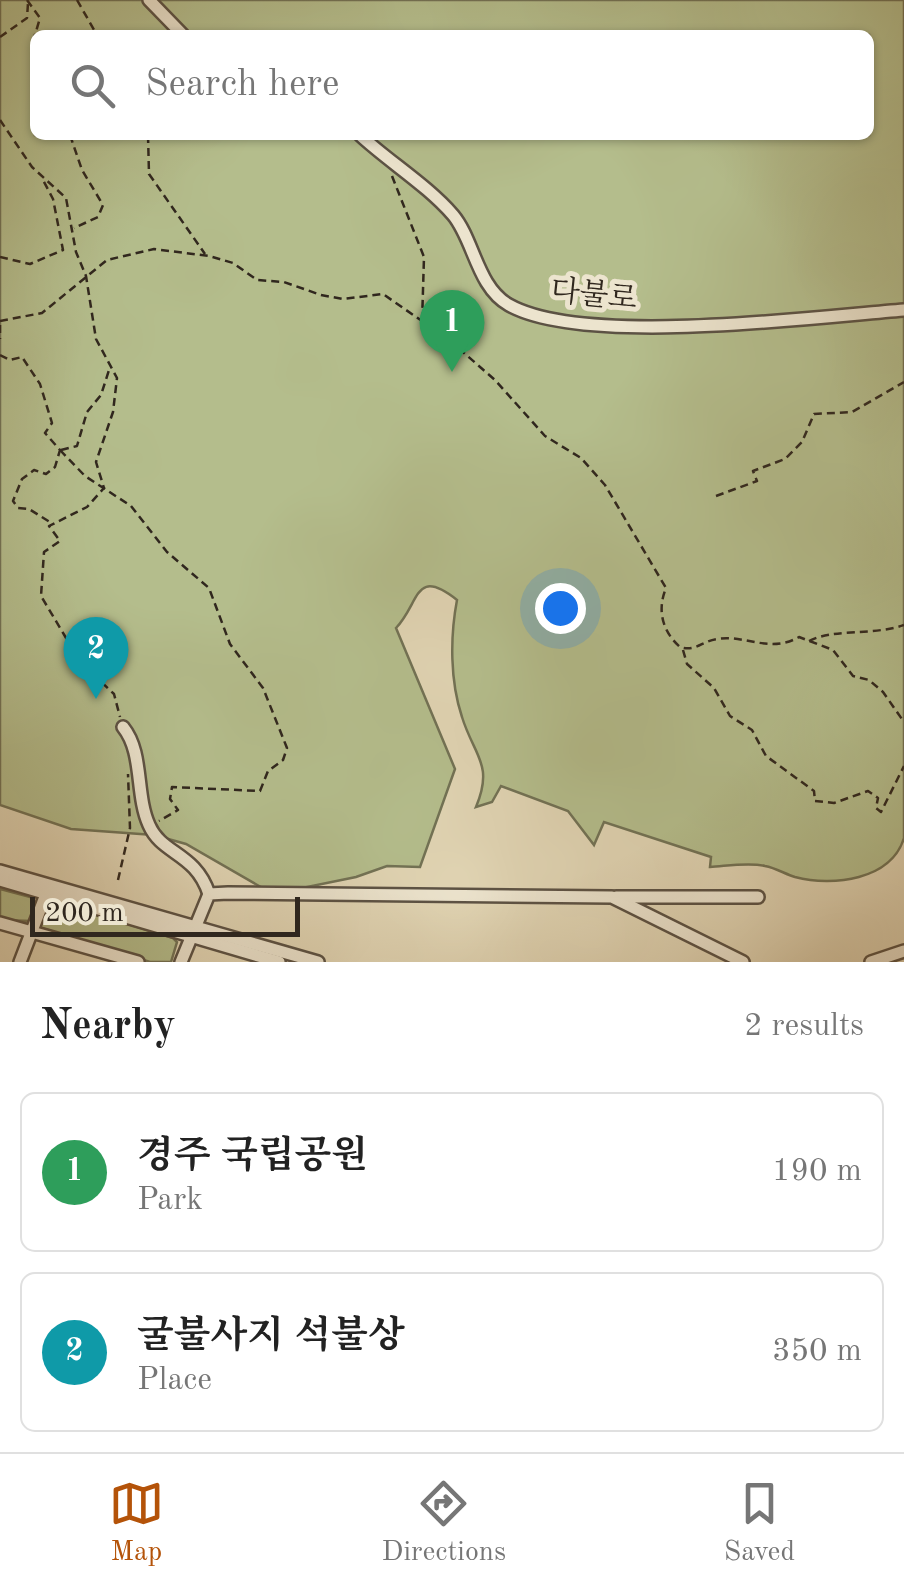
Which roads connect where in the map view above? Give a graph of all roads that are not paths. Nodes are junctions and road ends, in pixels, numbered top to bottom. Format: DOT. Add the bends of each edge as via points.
graph roads {
  1 [pos="149,0"];
  2 [pos="178,30"];
  3 [pos="365,140"];
  4 [pos="904,310"];
  5 [pos="123,727"];
  6 [pos="0,871"];
  7 [pos="0,880"];
  8 [pos="48,889"];
  9 [pos="209,894"];
  10 [pos="612,897"];
  11 [pos="758,897"];
  12 [pos="0,923"];
  13 [pos="32,929"];
  14 [pos="191,931"];
  15 [pos="904,951"];
  16 [pos="20,962"];
  17 [pos="138,962"];
  18 [pos="181,962"];
  19 [pos="279,962"];
  20 [pos="318,962"];
  21 [pos="742,962"];
  22 [pos="870,962"];
  1 -- 2 [label="street"];
  3 -- 4 [label="street, 다불로" via="454,217 467,248 507,304 550,318 678,326"];
  5 -- 9 [label="street" via="135,749 151,830 197,867"];
  6 -- 8 [label="street"];
  7 -- 8 [label="street"];
  8 -- 13 [label="street"];
  8 -- 14 [label="street"];
  9 -- 10 [label="street"];
  9 -- 14 [label="street"];
  10 -- 11 [label="street"];
  10 -- 21 [label="street"];
  12 -- 13 [label="street"];
  13 -- 16 [label="street"];
  13 -- 17 [label="street"];
  14 -- 18 [label="street"];
  14 -- 19 [label="street"];
  14 -- 20 [label="street"];
  15 -- 22 [label="street"];
}
